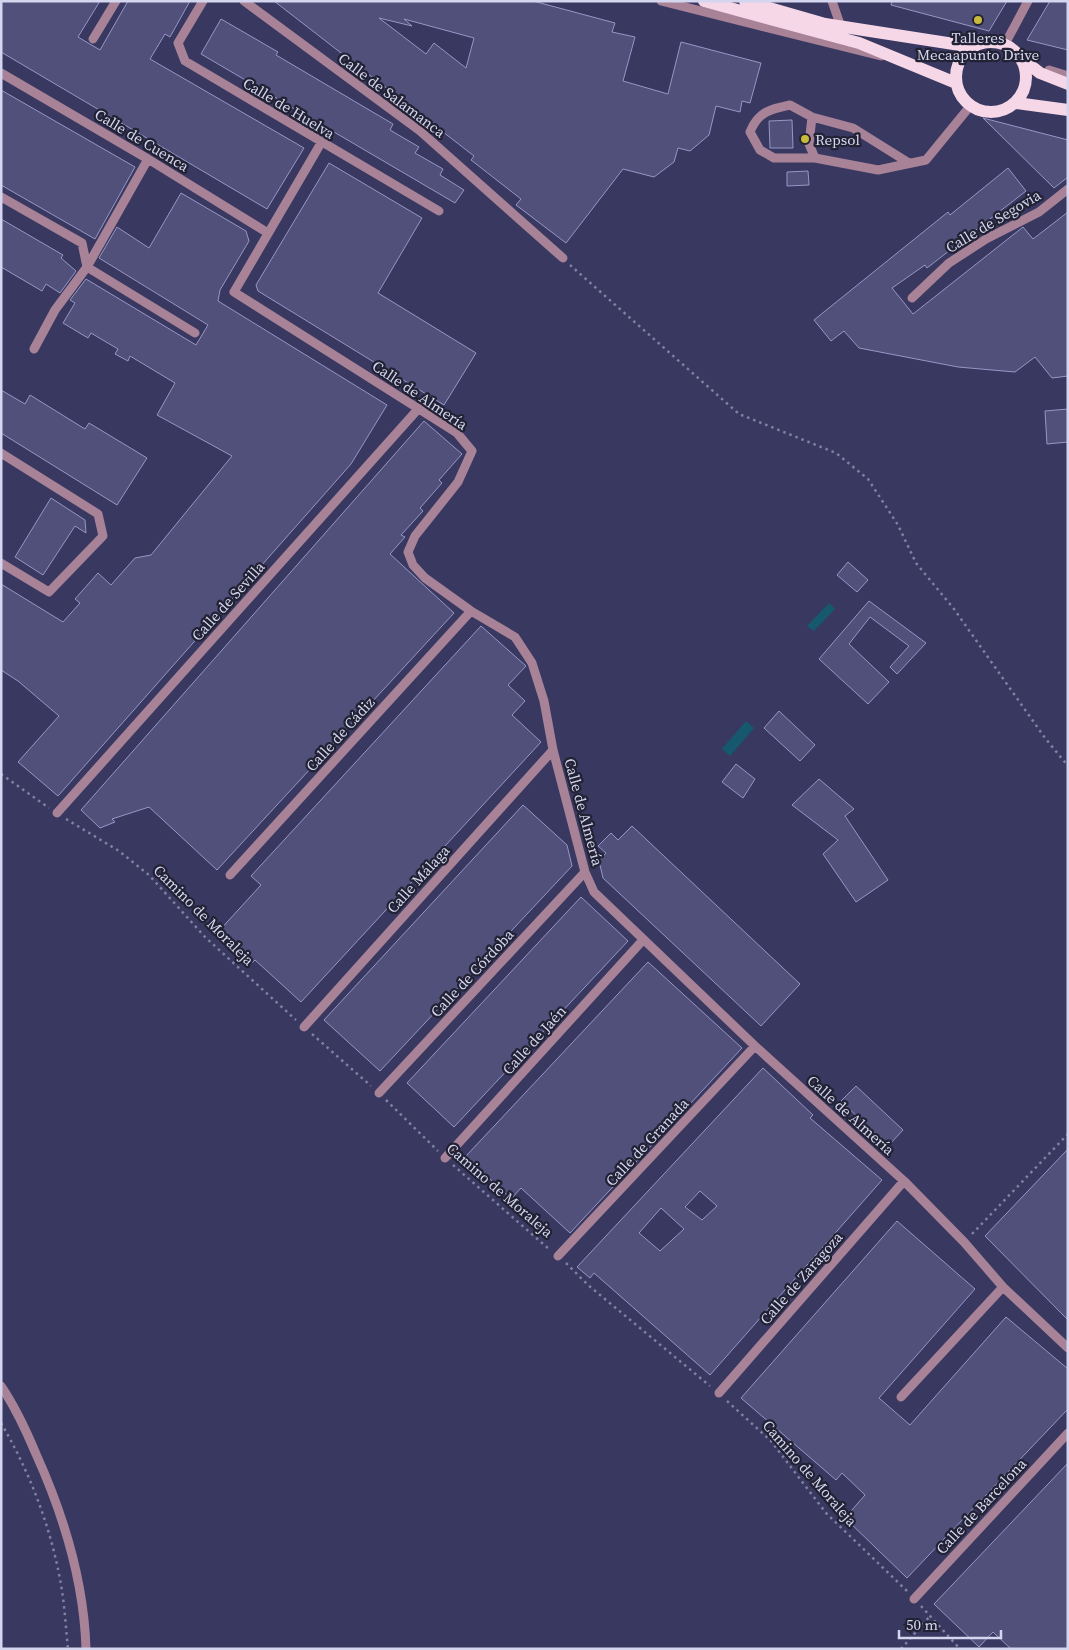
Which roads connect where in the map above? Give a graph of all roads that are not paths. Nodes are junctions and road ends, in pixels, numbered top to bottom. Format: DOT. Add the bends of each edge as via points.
graph roads {
  1 [pos="116,1"];
  2 [pos="203,1"];
  3 [pos="244,1"];
  4 [pos="661,1"];
  5 [pos="704,1"];
  6 [pos="832,1"];
  7 [pos="1028,1"];
  8 [pos="747,2"];
  9 [pos="841,27"];
  10 [pos="93,39"];
  11 [pos="1005,44"];
  12 [pos="973,47"];
  13 [pos="896,58"];
  14 [pos="1025,61"];
  15 [pos="1,73"];
  16 [pos="1068,76"];
  17 [pos="956,83"];
  18 [pos="1068,84"];
  19 [pos="1016,103"];
  20 [pos="971,106"];
  21 [pos="1068,110"];
  22 [pos="812,117"];
  23 [pos="321,144"];
  24 [pos="816,158"];
  25 [pos="148,159"];
  26 [pos="910,163"];
  27 [pos="1068,189"];
  28 [pos="1,197"];
  29 [pos="439,211"];
  30 [pos="268,233"];
  31 [pos="563,258"];
  32 [pos="87,267"];
  33 [pos="912,298"];
  34 [pos="196,334"];
  35 [pos="34,349"];
  36 [pos="419,408"];
  37 [pos="1,453"];
  38 [pos="1,563"];
  39 [pos="471,611"];
  40 [pos="553,750"];
  41 [pos="57,813"];
  42 [pos="585,872"];
  43 [pos="230,876"];
  44 [pos="643,940"];
  45 [pos="304,1026"];
  46 [pos="755,1046"];
  47 [pos="379,1093"];
  48 [pos="445,1158"];
  49 [pos="904,1181"];
  50 [pos="558,1256"];
  51 [pos="1004,1287"];
  52 [pos="1068,1348"];
  53 [pos="1,1386"];
  54 [pos="719,1393"];
  55 [pos="901,1397"];
  56 [pos="1068,1433"];
  57 [pos="914,1599"];
  58 [pos="86,1649"];
  1 -- 10 [label="street"];
  2 -- 23 [label="street, Calle de Huelva" via="178,43 185,62"];
  3 -- 31 [label="street, Calle de Salamanca" via="420,132"];
  4 -- 13 [label="street" via="861,53"];
  5 -- 13 [label="main road" via="849,40"];
  6 -- 9 [label="street"];
  7 -- 11 [label="street"];
  8 -- 9 [label="main road"];
  9 -- 12 [label="main road"];
  11 -- 12 [label="main road" via="985,42"];
  11 -- 14 [label="main road"];
  12 -- 17 [label="main road" via="963,56 957,69"];
  13 -- 17 [label="main road"];
  14 -- 16 [label="street"];
  14 -- 18 [label="main road" via="1040,73"];
  14 -- 19 [label="main road" via="1026,85"];
  15 -- 25 [label="street, Calle de Cuenca"];
  17 -- 20 [label="main road" via="961,96"];
  19 -- 20 [label="main road" via="997,112"];
  19 -- 21 [label="main road"];
  20 -- 26 [label="street" via="926,160"];
  22 -- 24 [label="street" via="809,144"];
  22 -- 24 [label="street" via="790,105 772,109 755,119 750,132 760,150 774,158"];
  22 -- 26 [label="street" via="853,128"];
  23 -- 29 [label="street, Calle de Huelva"];
  23 -- 30 [label="street"];
  24 -- 26 [label="street" via="878,170"];
  25 -- 30 [label="street, Calle de Cuenca"];
  25 -- 32 [label="street"];
  27 -- 33 [label="street, Calle de Segovia" via="1039,212 986,239 949,263"];
  28 -- 32 [label="street" via="82,243"];
  30 -- 36 [label="street, Calle de Almería" via="234,292"];
  32 -- 34 [label="street"];
  32 -- 35 [label="street" via="55,310"];
  36 -- 39 [label="street, Calle de Almería" via="457,432 472,451 458,482 415,536 408,552 413,565 425,578"];
  36 -- 41 [label="street, Calle de Sevilla"];
  37 -- 38 [label="street" via="98,514 103,536 49,592"];
  39 -- 40 [label="street, Calle de Almería" via="515,637 532,663 544,701"];
  39 -- 43 [label="street, Calle de Cádiz"];
  40 -- 42 [label="street, Calle de Almería"];
  40 -- 45 [label="street, Calle Málaga"];
  42 -- 44 [label="street, Calle de Almería" via="594,892"];
  42 -- 47 [label="street, Calle de Córdoba"];
  44 -- 46 [label="street, Calle de Almería"];
  44 -- 48 [label="street, Calle de Jaén"];
  46 -- 49 [label="street, Calle de Almería"];
  46 -- 50 [label="street, Calle de Granada"];
  49 -- 51 [label="street, Calle de Almería"];
  49 -- 54 [label="street, Calle de Zaragoza"];
  51 -- 52 [label="street, Calle de Almería"];
  51 -- 55 [label="street"];
  53 -- 58 [label="street" via="16,1407 56,1499 77,1571"];
  56 -- 57 [label="street, Calle de Barcelona"];
}
